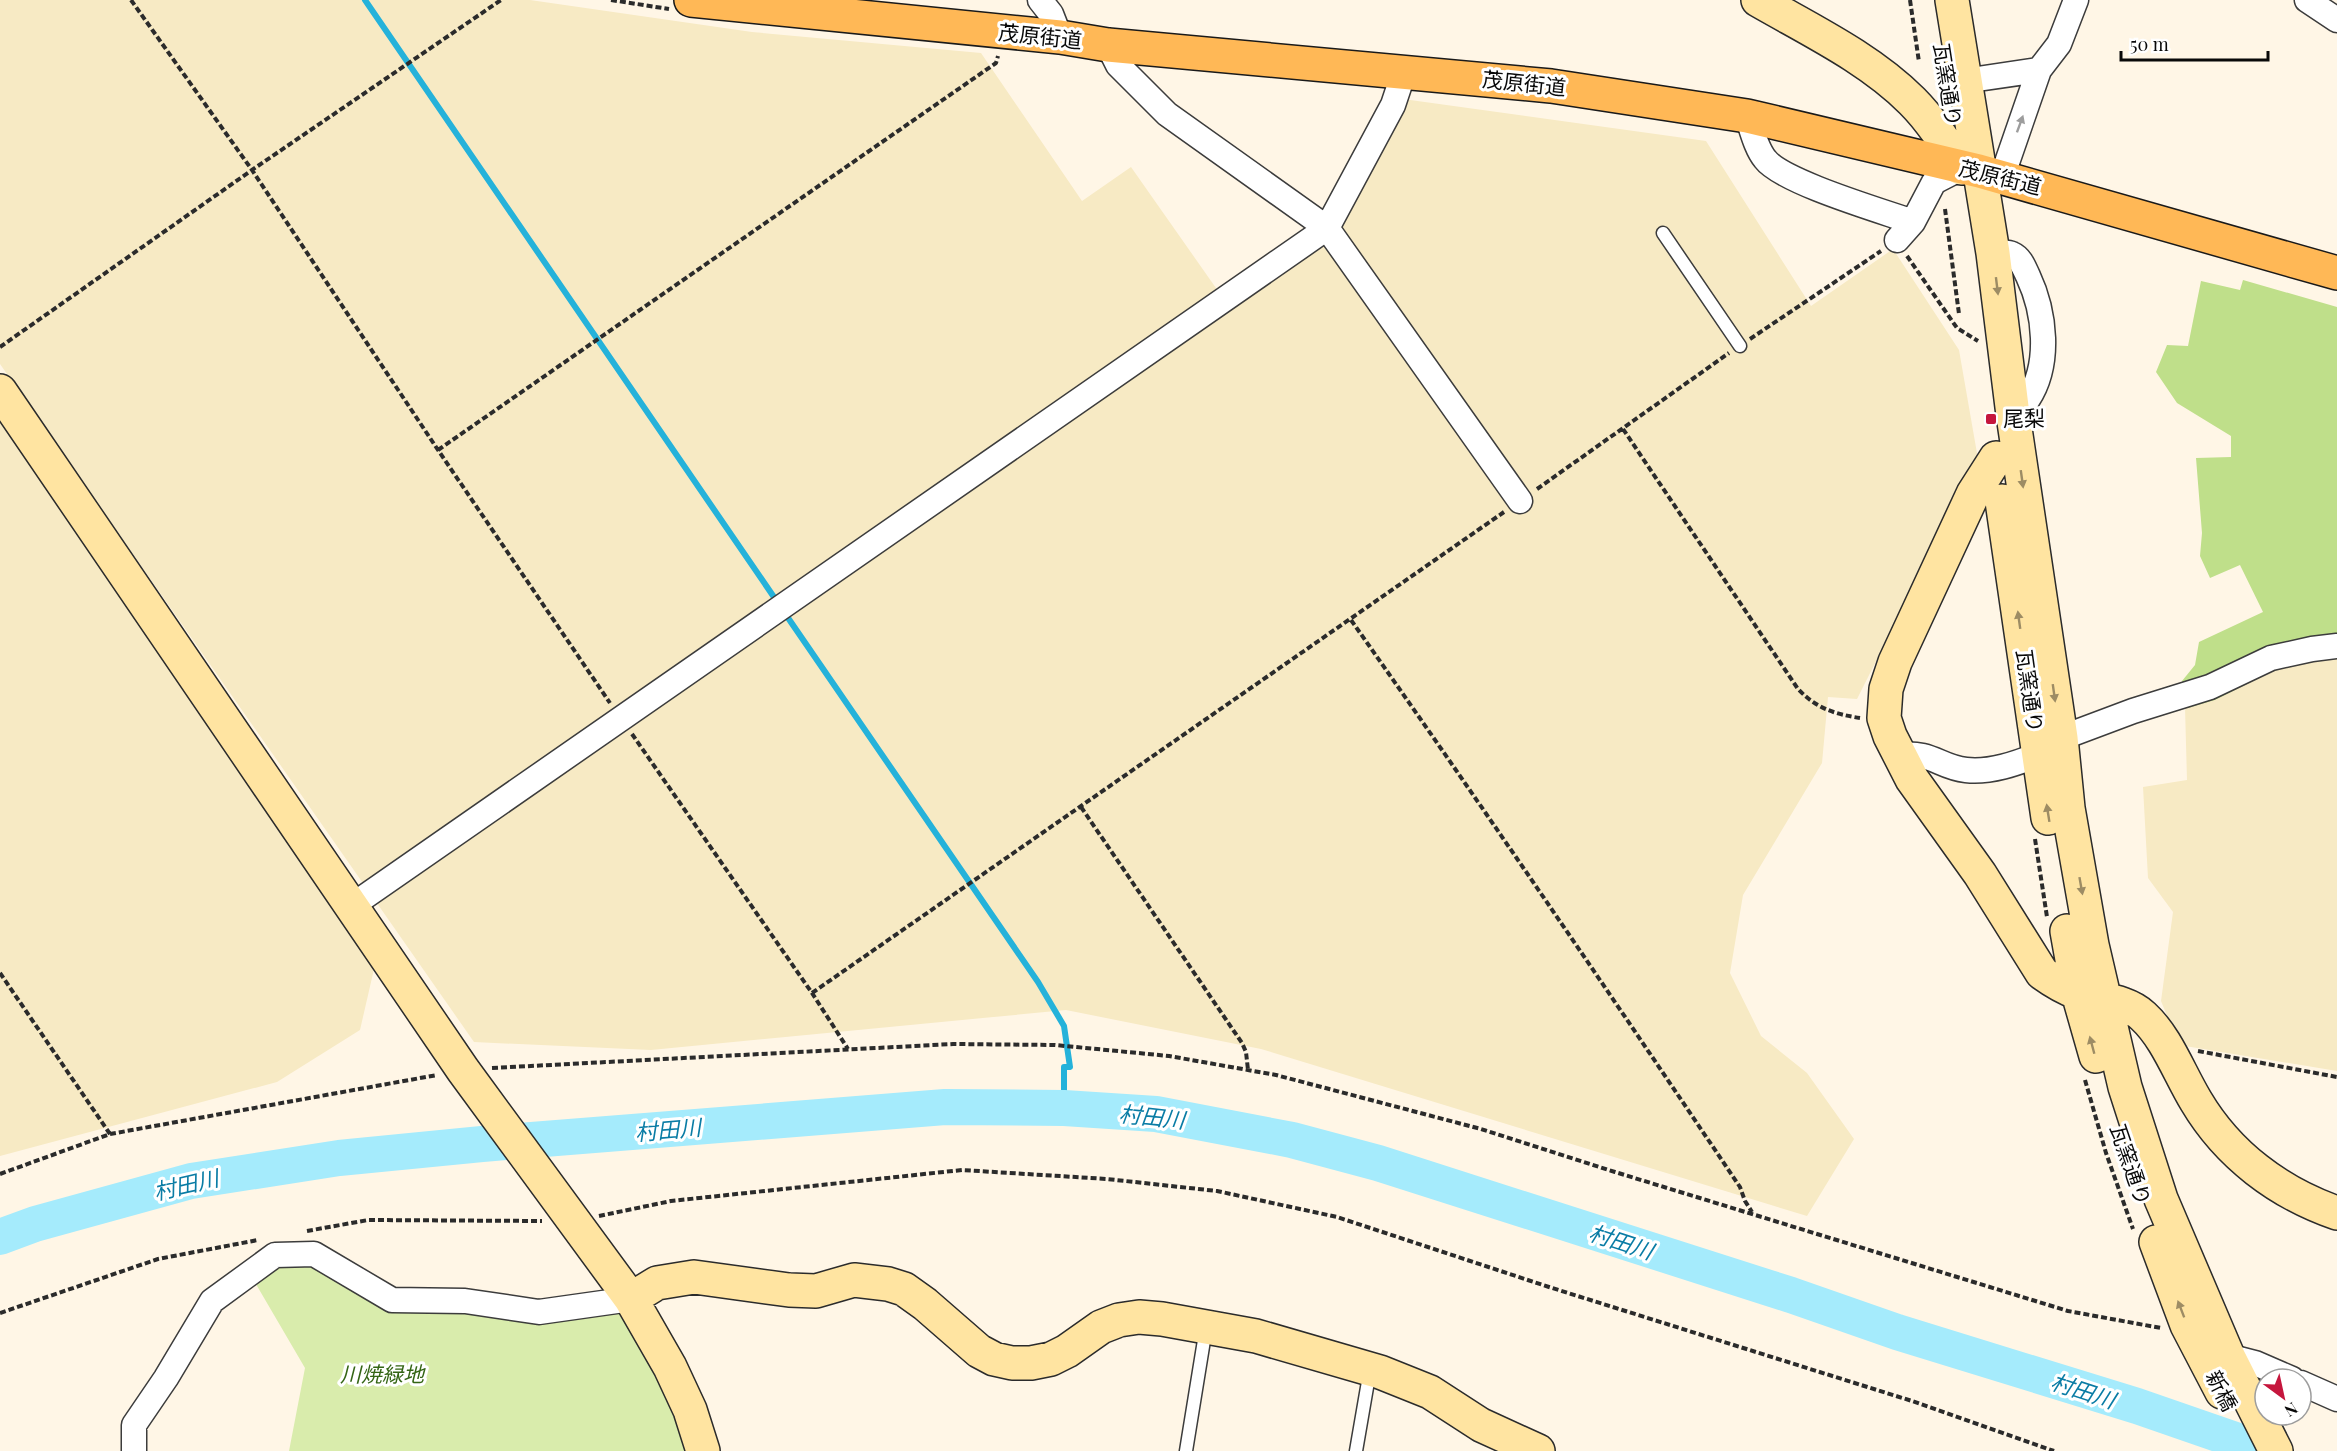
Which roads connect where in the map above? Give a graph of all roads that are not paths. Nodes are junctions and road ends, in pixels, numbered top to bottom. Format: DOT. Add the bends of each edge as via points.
graph roads {
  1 [pos="692,0"];
  2 [pos="1040,0"];
  3 [pos="1758,0"];
  4 [pos="1933,0"];
  5 [pos="1952,0"];
  6 [pos="2076,0"];
  7 [pos="2307,0"];
  8 [pos="2337,20"];
  9 [pos="1059,38"];
  10 [pos="1108,45"];
  11 [pos="2039,70"];
  12 [pos="1404,72"];
  13 [pos="1964,81"];
  14 [pos="1747,116"];
  15 [pos="1981,172"];
  16 [pos="1914,222"];
  17 [pos="1327,228"];
  18 [pos="1663,233"];
  19 [pos="1897,240"];
  20 [pos="2337,273"];
  21 [pos="1740,346"];
  22 [pos="0,391"];
  23 [pos="1996,458"];
  24 [pos="1520,501"];
  25 [pos="2337,646"];
  26 [pos="2050,746"];
  27 [pos="1899,755"];
  28 [pos="350,907"];
  29 [pos="2091,996"];
  30 [pos="2337,1213"];
  31 [pos="631,1299"];
  32 [pos="1206,1328"];
  33 [pos="2217,1359"];
  34 [pos="2265,1367"];
  35 [pos="1371,1370"];
  36 [pos="2313,1388"];
  37 [pos="2337,1399"];
  38 [pos="698,1450"];
  39 [pos="134,1451"];
  40 [pos="1186,1451"];
  41 [pos="1356,1451"];
  42 [pos="1538,1451"];
  43 [pos="2252,1451"];
  44 [pos="2276,1451"];
  1 -- 9 [label="main road, 茂原街道"];
  2 -- 9 [label="street" via="1051,14"];
  3 -- 15 [label="street" via="1863,62 1911,99"];
  4 -- 15 [label="street, 瓦窯通り"];
  5 -- 13 [label="street, 瓦窯通り"];
  6 -- 11 [label="street" via="2059,44"];
  7 -- 8 [label="street"];
  9 -- 10 [label="main road, 茂原街道"];
  10 -- 12 [label="main road, 茂原街道"];
  10 -- 17 [label="street" via="1118,65 1167,114"];
  11 -- 13 [label="street"];
  15 -- 11 [label="street, one-way"];
  12 -- 14 [label="main road, 茂原街道" via="1551,86"];
  12 -- 17 [label="street" via="1394,105"];
  13 -- 15 [label="street, 瓦窯通り"];
  14 -- 15 [label="main road, 茂原街道"];
  14 -- 16 [label="street" via="1765,159 1778,171"];
  15 -- 16 [label="street" via="1934,182"];
  15 -- 20 [label="main road, 茂原街道"];
  15 -- 23 [label="street, 瓦窯通り" via="1982,343"];
  15 -- 26 [label="street, 瓦窯通り, one-way"];
  16 -- 19 [label="street"];
  17 -- 24 [label="street"];
  17 -- 28 [label="street"];
  18 -- 21 [label="lane"];
  22 -- 28 [label="street"];
  26 -- 23 [label="street, 瓦窯通り, one-way"];
  23 -- 27 [label="street" via="1972,494 1886,689 1884,718"];
  25 -- 26 [label="street" via="2271,658 2210,687 2133,711"];
  26 -- 27 [label="street" via="2014,765 1967,771 1915,753"];
  26 -- 29 [label="street, 瓦窯通り"];
  27 -- 29 [label="street" via="1992,891 2042,973"];
  28 -- 31 [label="street" via="462,1070"];
  29 -- 30 [label="street" via="2141,1014 2157,1031 2196,1103 2225,1142 2249,1164 2311,1204"];
  29 -- 33 [label="street, 瓦窯通り" via="2126,1087"];
  33 -- 29 [label="street, 瓦窯通り, one-way" via="2187,1325 2125,1156"];
  31 -- 32 [label="street" via="657,1283 694,1277 807,1291 854,1280 888,1284 904,1289 925,1304 979,1351 994,1359 1031,1364 1051,1359 1119,1320 1162,1319"];
  31 -- 38 [label="street" via="690,1410"];
  31 -- 39 [label="street" via="539,1312 465,1301 392,1300 314,1254 275,1255 212,1301 134,1425"];
  32 -- 35 [label="street" via="1256,1336"];
  32 -- 40 [label="lane"];
  33 -- 34 [label="street"];
  33 -- 43 [label="street, 新橋"];
  33 -- 44 [label="street, 新橋"];
  35 -- 41 [label="lane"];
  35 -- 42 [label="street" via="1431,1392 1480,1425"];
  36 -- 37 [label="street"];
}
